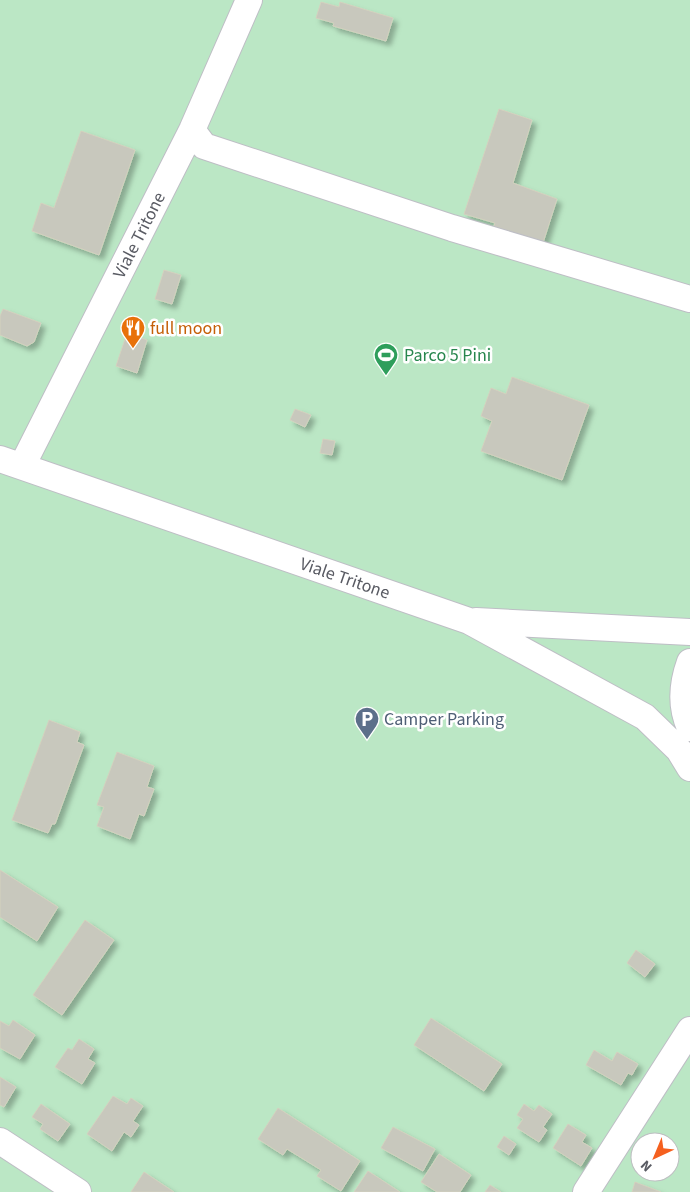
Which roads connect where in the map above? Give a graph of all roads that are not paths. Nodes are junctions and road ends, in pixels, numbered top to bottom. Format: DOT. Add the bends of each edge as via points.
graph roads {
  1 [pos="249,0"];
  2 [pos="192,130"];
  3 [pos="690,299"];
  4 [pos="11,462"];
  5 [pos="469,621"];
  6 [pos="690,632"];
  7 [pos="690,662"];
  8 [pos="687,743"];
  9 [pos="690,1030"];
  10 [pos="0,1141"];
  11 [pos="78,1192"];
  12 [pos="586,1192"];
  1 -- 2 [label="street, Viale Tritone"];
  2 -- 3 [label="street" via="204,146 452,228"];
  2 -- 4 [label="street, Viale Tritone"];
  4 -- 5 [label="street, Viale Tritone"];
  5 -- 6 [label="street, Viale Tritone"];
  5 -- 8 [label="street, Viale Tritone"];
  7 -- 8 [label="street" via="682,700"];
  9 -- 12 [label="street"];
  10 -- 11 [label="street"];
}
